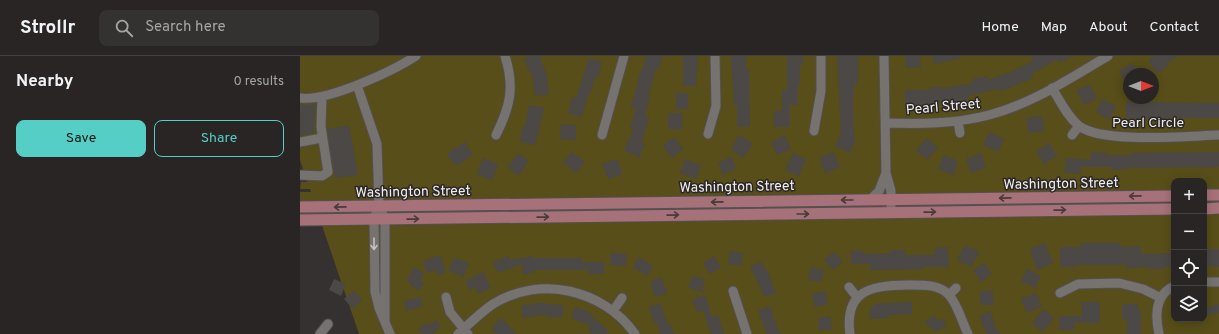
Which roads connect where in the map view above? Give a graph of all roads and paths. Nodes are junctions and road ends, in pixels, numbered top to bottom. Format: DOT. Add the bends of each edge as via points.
graph roads {
  1 [pos="416,56"];
  2 [pos="505,56"];
  3 [pos="624,56"];
  4 [pos="715,56"];
  5 [pos="821,56"];
  6 [pos="884,56"];
  7 [pos="1108,56"];
  8 [pos="357,85"];
  9 [pos="1052,88"];
  10 [pos="322,97"];
  11 [pos="300,98"];
  12 [pos="958,121"];
  13 [pos="886,123"];
  14 [pos="1079,126"];
  15 [pos="814,131"];
  16 [pos="960,133"];
  17 [pos="708,134"];
  18 [pos="496,135"];
  19 [pos="602,135"];
  20 [pos="1072,135"];
  21 [pos="1219,135"];
  22 [pos="322,138"];
  23 [pos="300,142"];
  24 [pos="886,173"];
  25 [pos="300,175"];
  26 [pos="1219,195"];
  27 [pos="1171,196"];
  28 [pos="1207,196"];
  29 [pos="870,200"];
  30 [pos="891,200"];
  31 [pos="379,206"];
  32 [pos="300,207"];
  33 [pos="1219,208"];
  34 [pos="1171,209"];
  35 [pos="1207,209"];
  36 [pos="891,213"];
  37 [pos="379,219"];
  38 [pos="300,220"];
  39 [pos="1207,282"];
  40 [pos="1219,282"];
  41 [pos="849,287"];
  42 [pos="956,288"];
  43 [pos="1171,288"];
  44 [pos="733,291"];
  45 [pos="1060,293"];
  46 [pos="949,295"];
  47 [pos="446,297"];
  48 [pos="857,297"];
  49 [pos="622,298"];
  50 [pos="1161,298"];
  51 [pos="613,311"];
  52 [pos="328,324"];
  53 [pos="463,332"];
  54 [pos="320,334"];
  55 [pos="390,334"];
  56 [pos="635,334"];
  57 [pos="747,334"];
  58 [pos="850,334"];
  59 [pos="968,334"];
  60 [pos="1160,334"];
  1 -- 8 [label="street"];
  2 -- 18 [label="street" via="510,74 509,101 506,115"];
  3 -- 19 [label="street"];
  4 -- 17 [label="street" via="716,106"];
  5 -- 15 [label="street" via="821,91"];
  6 -- 13 [label="street"];
  7 -- 9 [label="street, Pearl Street"];
  8 -- 10 [label="street"];
  8 -- 31 [label="street" via="377,144"];
  9 -- 12 [label="street, Pearl Street" via="1004,111"];
  9 -- 14 [label="street, Pearl Circle"];
  10 -- 11 [label="street"];
  10 -- 22 [label="street"];
  12 -- 13 [label="street, Pearl Street"];
  12 -- 16 [label="street"];
  13 -- 24 [label="street"];
  14 -- 20 [label="street"];
  14 -- 21 [label="street, Pearl Circle" via="1092,133 1114,136"];
  22 -- 23 [label="street"];
  22 -- 25 [label="street" via="328,172 322,176"];
  24 -- 29 [label="street" via="879,191"];
  24 -- 30 [label="street"];
  26 -- 28 [label="main road"];
  27 -- 30 [label="main road, Washington Street, one-way"];
  29 -- 30 [label="main road, Washington Street"];
  29 -- 31 [label="main road, Washington Street, one-way"];
  30 -- 36 [label="street"];
  31 -- 32 [label="main road, Washington Street, one-way"];
  31 -- 37 [label="street"];
  33 -- 35 [label="main road"];
  36 -- 34 [label="main road, Washington Street, one-way"];
  37 -- 36 [label="main road, Washington Street, one-way"];
  37 -- 38 [label="main road, Washington Street"];
  37 -- 55 [label="street" via="375,292"];
  39 -- 40 [label="street"];
  41 -- 48 [label="street"];
  42 -- 46 [label="street"];
  43 -- 50 [label="street"];
  44 -- 57 [label="street"];
  45 -- 50 [label="street" via="1078,284 1119,283 1143,289"];
  46 -- 48 [label="street" via="931,286 900,285 879,286"];
  46 -- 59 [label="street"];
  47 -- 53 [label="street" via="450,312"];
  48 -- 58 [label="street" via="849,314"];
  49 -- 51 [label="street"];
  50 -- 60 [label="street" via="1156,312"];
  51 -- 53 [label="street" via="585,295 569,291 532,289 493,304"];
  51 -- 56 [label="street"];
  52 -- 54 [label="street"];
}
